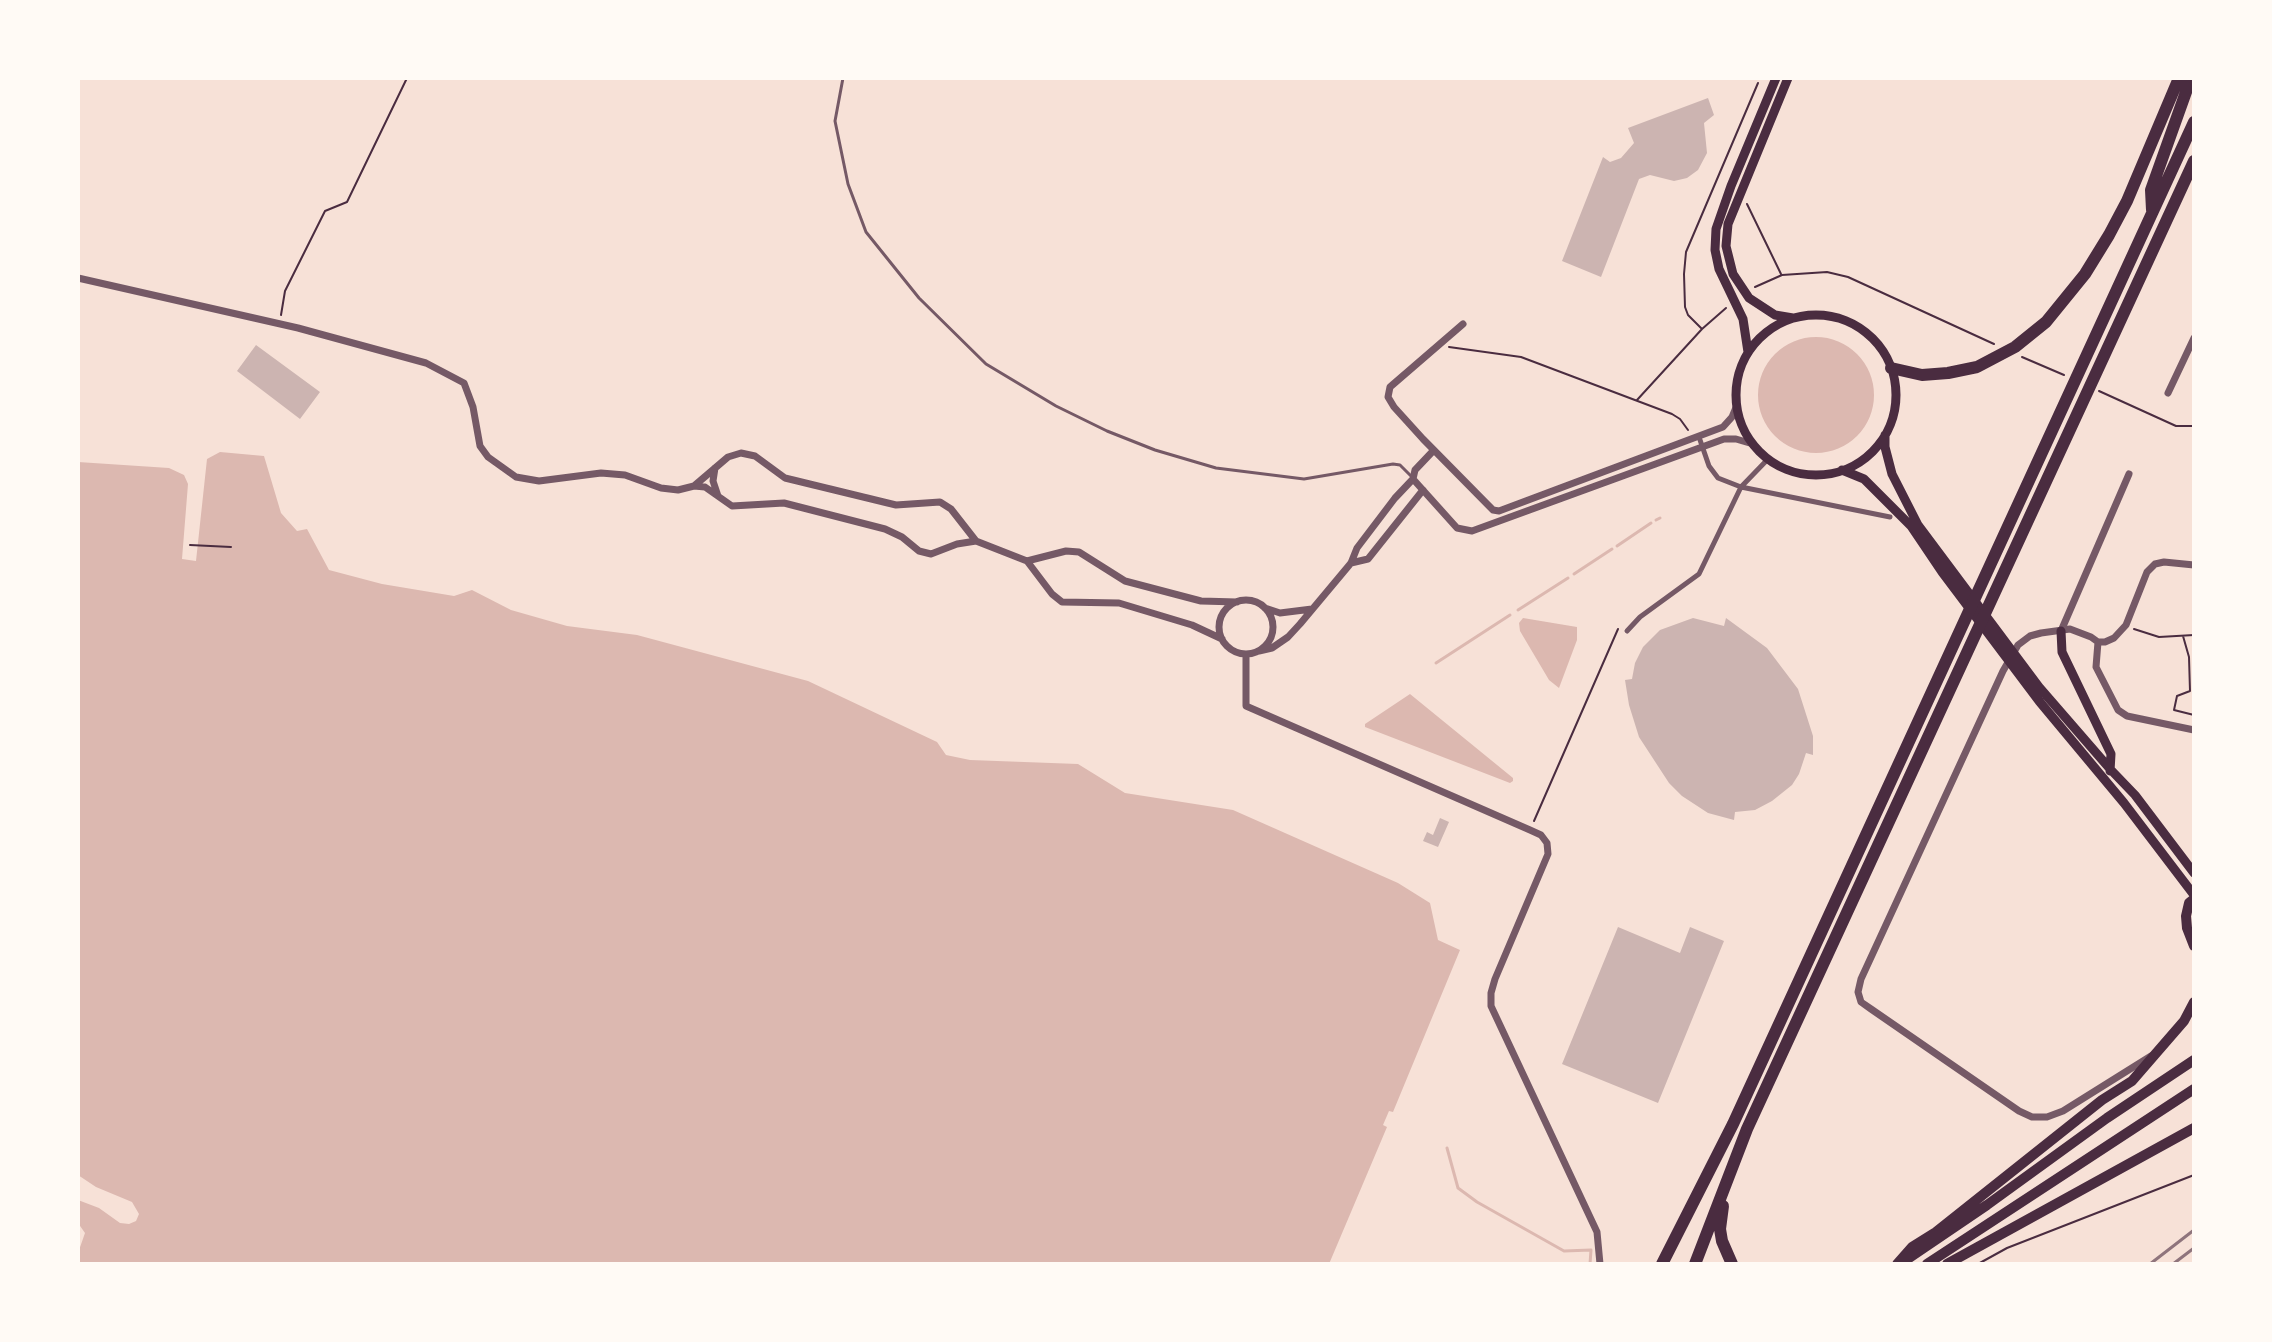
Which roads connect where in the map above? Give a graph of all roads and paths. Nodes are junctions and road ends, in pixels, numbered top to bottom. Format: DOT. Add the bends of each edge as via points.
graph roads {
  1 [pos="407,78"];
  2 [pos="843,78"];
  3 [pos="1776,78"];
  4 [pos="1788,78"];
  5 [pos="2179,78"];
  6 [pos="2191,78"];
  7 [pos="1758,83"];
  8 [pos="2194,122"];
  9 [pos="2194,161"];
  10 [pos="1747,198"];
  11 [pos="2152,213"];
  12 [pos="1782,275"];
  13 [pos="78,278"];
  14 [pos="1753,287"];
  15 [pos="1726,308"];
  16 [pos="1796,318"];
  17 [pos="281,324"];
  18 [pos="1463,324"];
  19 [pos="1702,329"];
  20 [pos="2194,338"];
  21 [pos="1994,344"];
  22 [pos="1436,346"];
  23 [pos="1747,355"];
  24 [pos="2023,357"];
  25 [pos="1891,368"];
  26 [pos="2067,376"];
  27 [pos="2096,389"];
  28 [pos="2168,393"];
  29 [pos="1637,401"];
  30 [pos="1737,405"];
  31 [pos="2194,426"];
  32 [pos="1885,435"];
  33 [pos="1694,437"];
  34 [pos="1753,444"];
  35 [pos="1702,447"];
  36 [pos="1434,450"];
  37 [pos="1768,459"];
  38 [pos="715,468"];
  39 [pos="1842,470"];
  40 [pos="2129,474"];
  41 [pos="1413,479"];
  42 [pos="694,486"];
  43 [pos="1741,487"];
  44 [pos="1423,490"];
  45 [pos="718,496"];
  46 [pos="1890,517"];
  47 [pos="1372,527"];
  48 [pos="1386,538"];
  49 [pos="976,541"];
  50 [pos="190,545"];
  51 [pos="231,547"];
  52 [pos="1027,561"];
  53 [pos="1351,563"];
  54 [pos="2194,565"];
  55 [pos="1944,568"];
  56 [pos="1237,602"];
  57 [pos="1265,608"];
  58 [pos="1314,608"];
  59 [pos="2126,625"];
  60 [pos="1617,629"];
  61 [pos="1627,631"];
  62 [pos="2061,631"];
  63 [pos="2194,635"];
  64 [pos="2183,636"];
  65 [pos="1222,639"];
  66 [pos="2098,642"];
  67 [pos="1259,651"];
  68 [pos="1246,654"];
  69 [pos="2194,715"];
  70 [pos="2194,730"];
  71 [pos="2111,770"];
  72 [pos="2101,778"];
  73 [pos="1530,830"];
  74 [pos="2194,873"];
  75 [pos="2194,897"];
  76 [pos="2194,946"];
  77 [pos="2194,1002"];
  78 [pos="2153,1055"];
  79 [pos="2194,1060"];
  80 [pos="2194,1089"];
  81 [pos="2194,1128"];
  82 [pos="2194,1175"];
  83 [pos="1726,1180"];
  84 [pos="1600,1264"];
  85 [pos="1662,1264"];
  86 [pos="1695,1264"];
  87 [pos="1732,1264"];
  88 [pos="1899,1264"];
  89 [pos="1927,1264"];
  90 [pos="1947,1264"];
  91 [pos="1978,1264"];
  1 -- 17 [label="path" via="347,202 325,211 285,291"];
  2 -- 41 [label="lane" via="835,121 848,184 866,232 919,298 986,364 1107,431 1216,468 1304,479 1393,464"];
  3 -- 23 [label="main road" via="1716,229 1717,260 1743,319"];
  4 -- 16 [label="main road" via="1732,215 1726,246 1729,266 1749,298 1775,315"];
  5 -- 25 [label="highway" via="2109,235 2046,322 2015,347 1977,367 1922,375"];
  6 -- 11 [label="highway" via="2151,190"];
  7 -- 19 [label="path" via="1686,252 1685,307"];
  8 -- 11 [label="highway"];
  9 -- 83 [label="highway"];
  10 -- 12 [label="path"];
  11 -- 85 [label="highway" via="1733,1124"];
  12 -- 14 [label="path"];
  12 -- 21 [label="path" via="1827,272 1848,277"];
  13 -- 17 [label="street"];
  15 -- 19 [label="path"];
  16 -- 23 [label="main road" via="1768,332"];
  16 -- 25 [label="main road" via="1828,317 1853,325 1878,345"];
  17 -- 42 [label="street" via="426,363 464,383 480,446 516,477 539,481 601,473 661,488"];
  18 -- 22 [label="street"];
  19 -- 29 [label="path"];
  20 -- 28 [label="street"];
  22 -- 29 [label="path" via="1521,357"];
  22 -- 36 [label="street" via="1390,387 1388,397"];
  23 -- 30 [label="main road"];
  24 -- 26 [label="path"];
  25 -- 32 [label="main road" via="1896,404"];
  27 -- 31 [label="path" via="2176,426"];
  29 -- 33 [label="path" via="1676,416"];
  30 -- 33 [label="street" via="1727,425"];
  30 -- 34 [label="main road"];
  32 -- 39 [label="main road" via="1866,457"];
  32 -- 55 [label="main road" via="1892,474"];
  33 -- 35 [label="street"];
  33 -- 36 [label="street" via="1499,511 1487,507"];
  34 -- 35 [label="street" via="1729,438"];
  34 -- 37 [label="main road"];
  35 -- 43 [label="street" via="1718,478"];
  35 -- 44 [label="street" via="1472,531 1457,528"];
  36 -- 41 [label="street"];
  37 -- 39 [label="main road" via="1802,474"];
  37 -- 43 [label="street"];
  38 -- 42 [label="street"];
  38 -- 45 [label="street"];
  38 -- 49 [label="street" via="741,453 755,456 785,478 896,505 940,502"];
  39 -- 55 [label="main road" via="1864,479 1897,510"];
  40 -- 62 [label="street"];
  41 -- 44 [label="street"];
  41 -- 47 [label="street"];
  42 -- 45 [label="street"];
  43 -- 46 [label="street"];
  43 -- 61 [label="street" via="1699,574"];
  44 -- 48 [label="street"];
  45 -- 49 [label="street" via="732,506 784,503 885,529 931,554"];
  47 -- 48 [label="street" via="1374,538"];
  47 -- 53 [label="street"];
  48 -- 53 [label="street" via="1368,559"];
  49 -- 52 [label="street"];
  50 -- 51 [label="path"];
  52 -- 56 [label="street" via="1079,552 1125,581 1201,601"];
  52 -- 65 [label="street" via="1062,602 1119,603"];
  53 -- 58 [label="street"];
  54 -- 59 [label="street" via="2155,564"];
  55 -- 71 [label="main road"];
  55 -- 72 [label="main road"];
  56 -- 57 [label="street" via="1252,601"];
  56 -- 65 [label="street" via="1223,613"];
  57 -- 58 [label="street" via="1280,613"];
  57 -- 67 [label="street" via="1273,631"];
  58 -- 67 [label="street" via="1288,637"];
  59 -- 64 [label="path" via="2159,637"];
  59 -- 66 [label="street" via="2114,638"];
  60 -- 73 [label="path"];
  62 -- 66 [label="street" via="2070,629"];
  62 -- 71 [label="main road" via="2062,652 2111,754"];
  62 -- 78 [label="street" via="2030,636 2010,658 1858,992 1861,1002 2032,1117 2063,1111"];
  63 -- 64 [label="path"];
  64 -- 69 [label="path" via="2190,691 2177,696 2174,710"];
  65 -- 68 [label="street" via="1232,650"];
  66 -- 70 [label="street" via="2096,667 2118,710"];
  67 -- 68 [label="street"];
  68 -- 73 [label="street" via="1246,706"];
  71 -- 72 [label="main road"];
  71 -- 74 [label="main road"];
  72 -- 75 [label="main road"];
  73 -- 84 [label="street" via="1541,835 1548,854 1495,979 1491,1006 1597,1232"];
  75 -- 76 [label="main road" via="2186,916"];
  77 -- 78 [label="main road"];
  78 -- 88 [label="main road" via="2132,1081 1912,1247"];
  79 -- 88 [label="main road"];
  80 -- 89 [label="main road"];
  81 -- 90 [label="main road"];
  82 -- 91 [label="path"];
  83 -- 86 [label="highway"];
  83 -- 87 [label="highway" via="1720,1229"];
}
